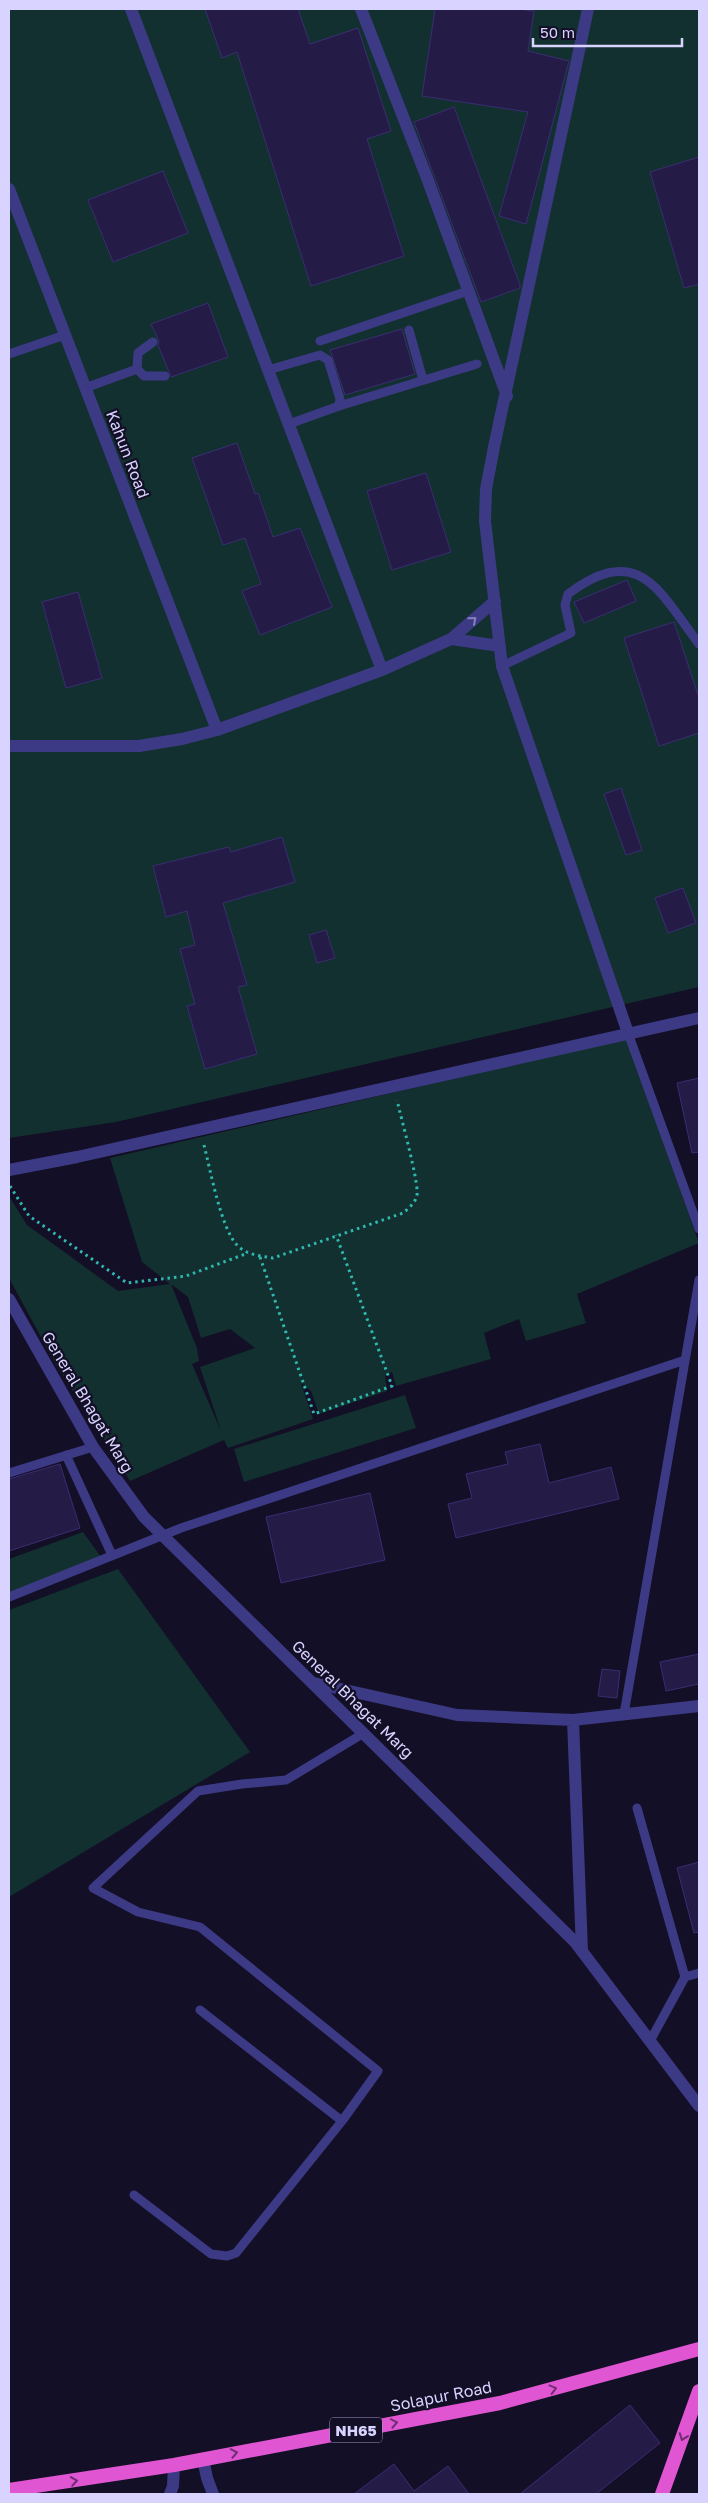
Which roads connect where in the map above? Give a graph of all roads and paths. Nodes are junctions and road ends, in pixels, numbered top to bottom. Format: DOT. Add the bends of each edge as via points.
graph roads {
  1 [pos="131,9"];
  2 [pos="361,9"];
  3 [pos="588,9"];
  4 [pos="9,189"];
  5 [pos="468,291"];
  6 [pos="409,330"];
  7 [pos="65,335"];
  8 [pos="320,341"];
  9 [pos="153,342"];
  10 [pos="9,354"];
  11 [pos="476,364"];
  12 [pos="137,369"];
  13 [pos="268,370"];
  14 [pos="165,376"];
  15 [pos="423,380"];
  16 [pos="85,388"];
  17 [pos="507,396"];
  18 [pos="339,406"];
  19 [pos="289,424"];
  20 [pos="495,600"];
  21 [pos="451,639"];
  22 [pos="699,644"];
  23 [pos="500,646"];
  24 [pos="502,666"];
  25 [pos="382,670"];
  26 [pos="217,730"];
  27 [pos="9,746"];
  28 [pos="699,1018"];
  29 [pos="628,1034"];
  30 [pos="394,1086"];
  31 [pos="199,1130"];
  32 [pos="9,1170"];
  33 [pos="9,1184"];
  34 [pos="699,1229"];
  35 [pos="336,1235"];
  36 [pos="249,1253"];
  37 [pos="260,1256"];
  38 [pos="699,1280"];
  39 [pos="9,1299"];
  40 [pos="685,1360"];
  41 [pos="93,1446"];
  42 [pos="66,1456"];
  43 [pos="9,1473"];
  44 [pos="160,1535"];
  45 [pos="112,1555"];
  46 [pos="9,1597"];
  47 [pos="314,1683"];
  48 [pos="699,1706"];
  49 [pos="624,1714"];
  50 [pos="573,1720"];
  51 [pos="364,1733"];
  52 [pos="637,1808"];
  53 [pos="582,1951"];
  54 [pos="699,1973"];
  55 [pos="685,1977"];
  56 [pos="200,2010"];
  57 [pos="650,2041"];
  58 [pos="699,2106"];
  59 [pos="342,2121"];
  60 [pos="134,2194"];
  61 [pos="699,2349"];
  62 [pos="699,2391"];
  63 [pos="203,2459"];
  64 [pos="174,2465"];
  65 [pos="9,2490"];
  66 [pos="42,2491"];
  67 [pos="170,2494"];
  68 [pos="213,2494"];
  69 [pos="662,2494"];
  1 -- 13 [label="street"];
  2 -- 5 [label="street"];
  3 -- 17 [label="street"];
  4 -- 7 [label="street, Kahun Road"];
  5 -- 8 [label="lane"];
  5 -- 17 [label="street"];
  6 -- 15 [label="lane"];
  7 -- 10 [label="lane"];
  7 -- 16 [label="street, Kahun Road"];
  9 -- 12 [label="lane" via="138,353"];
  11 -- 15 [label="lane"];
  12 -- 14 [label="lane" via="144,376"];
  12 -- 16 [label="lane"];
  13 -- 18 [label="lane" via="320,355 326,357 340,399"];
  13 -- 19 [label="street"];
  15 -- 18 [label="lane"];
  16 -- 26 [label="street, Kahun Road"];
  17 -- 20 [label="street" via="486,489 485,520"];
  18 -- 19 [label="lane"];
  19 -- 25 [label="street"];
  21 -- 20 [label="street, one-way"];
  20 -- 23 [label="street"];
  21 -- 23 [label="street"];
  21 -- 25 [label="street"];
  22 -- 24 [label="lane" via="661,591 645,577 629,571 605,573 582,583 568,594 565,605 571,633"];
  23 -- 24 [label="street"];
  24 -- 29 [label="street"];
  25 -- 26 [label="street"];
  26 -- 27 [label="street" via="139,746"];
  28 -- 29 [label="street"];
  29 -- 30 [label="street"];
  29 -- 34 [label="lane"];
  30 -- 31 [label="street"];
  30 -- 35 [label="path" via="417,1195 403,1213"];
  31 -- 32 [label="street"];
  31 -- 36 [label="path" via="227,1230 237,1246"];
  33 -- 36 [label="path" via="29,1216 127,1282 186,1276"];
  35 -- 37 [label="path" via="273,1258"];
  35 -- 37 [label="path" via="392,1386 314,1414"];
  36 -- 37 [label="path"];
  38 -- 40 [label="lane"];
  39 -- 41 [label="street, General Bhagat Marg"];
  40 -- 44 [label="lane"];
  40 -- 49 [label="lane"];
  41 -- 42 [label="lane"];
  41 -- 44 [label="street, General Bhagat Marg"];
  42 -- 43 [label="lane"];
  42 -- 45 [label="lane"];
  44 -- 45 [label="lane"];
  44 -- 47 [label="street, General Bhagat Marg"];
  45 -- 46 [label="lane"];
  47 -- 50 [label="street" via="457,1715"];
  47 -- 51 [label="street, General Bhagat Marg"];
  48 -- 49 [label="street"];
  49 -- 50 [label="street"];
  50 -- 53 [label="street"];
  51 -- 53 [label="street, General Bhagat Marg"];
  51 -- 59 [label="lane" via="286,1780 198,1791 93,1888 138,1912 200,1927 378,2071"];
  52 -- 55 [label="lane"];
  53 -- 57 [label="street, General Bhagat Marg"];
  54 -- 55 [label="lane"];
  55 -- 57 [label="lane"];
  56 -- 59 [label="lane"];
  57 -- 58 [label="street, General Bhagat Marg"];
  59 -- 60 [label="lane" via="236,2253 227,2256 211,2254"];
  63 -- 61 [label="highway, Solapur Road / NH65, one-way" via="500,2403"];
  62 -- 69 [label="highway, one-way"];
  63 -- 64 [label="highway, Solapur Road / NH65"];
  63 -- 68 [label="street"];
  66 -- 64 [label="highway, Solapur Road / NH65, one-way"];
  64 -- 67 [label="street"];
  65 -- 66 [label="highway, Solapur Road / NH65"];
}
